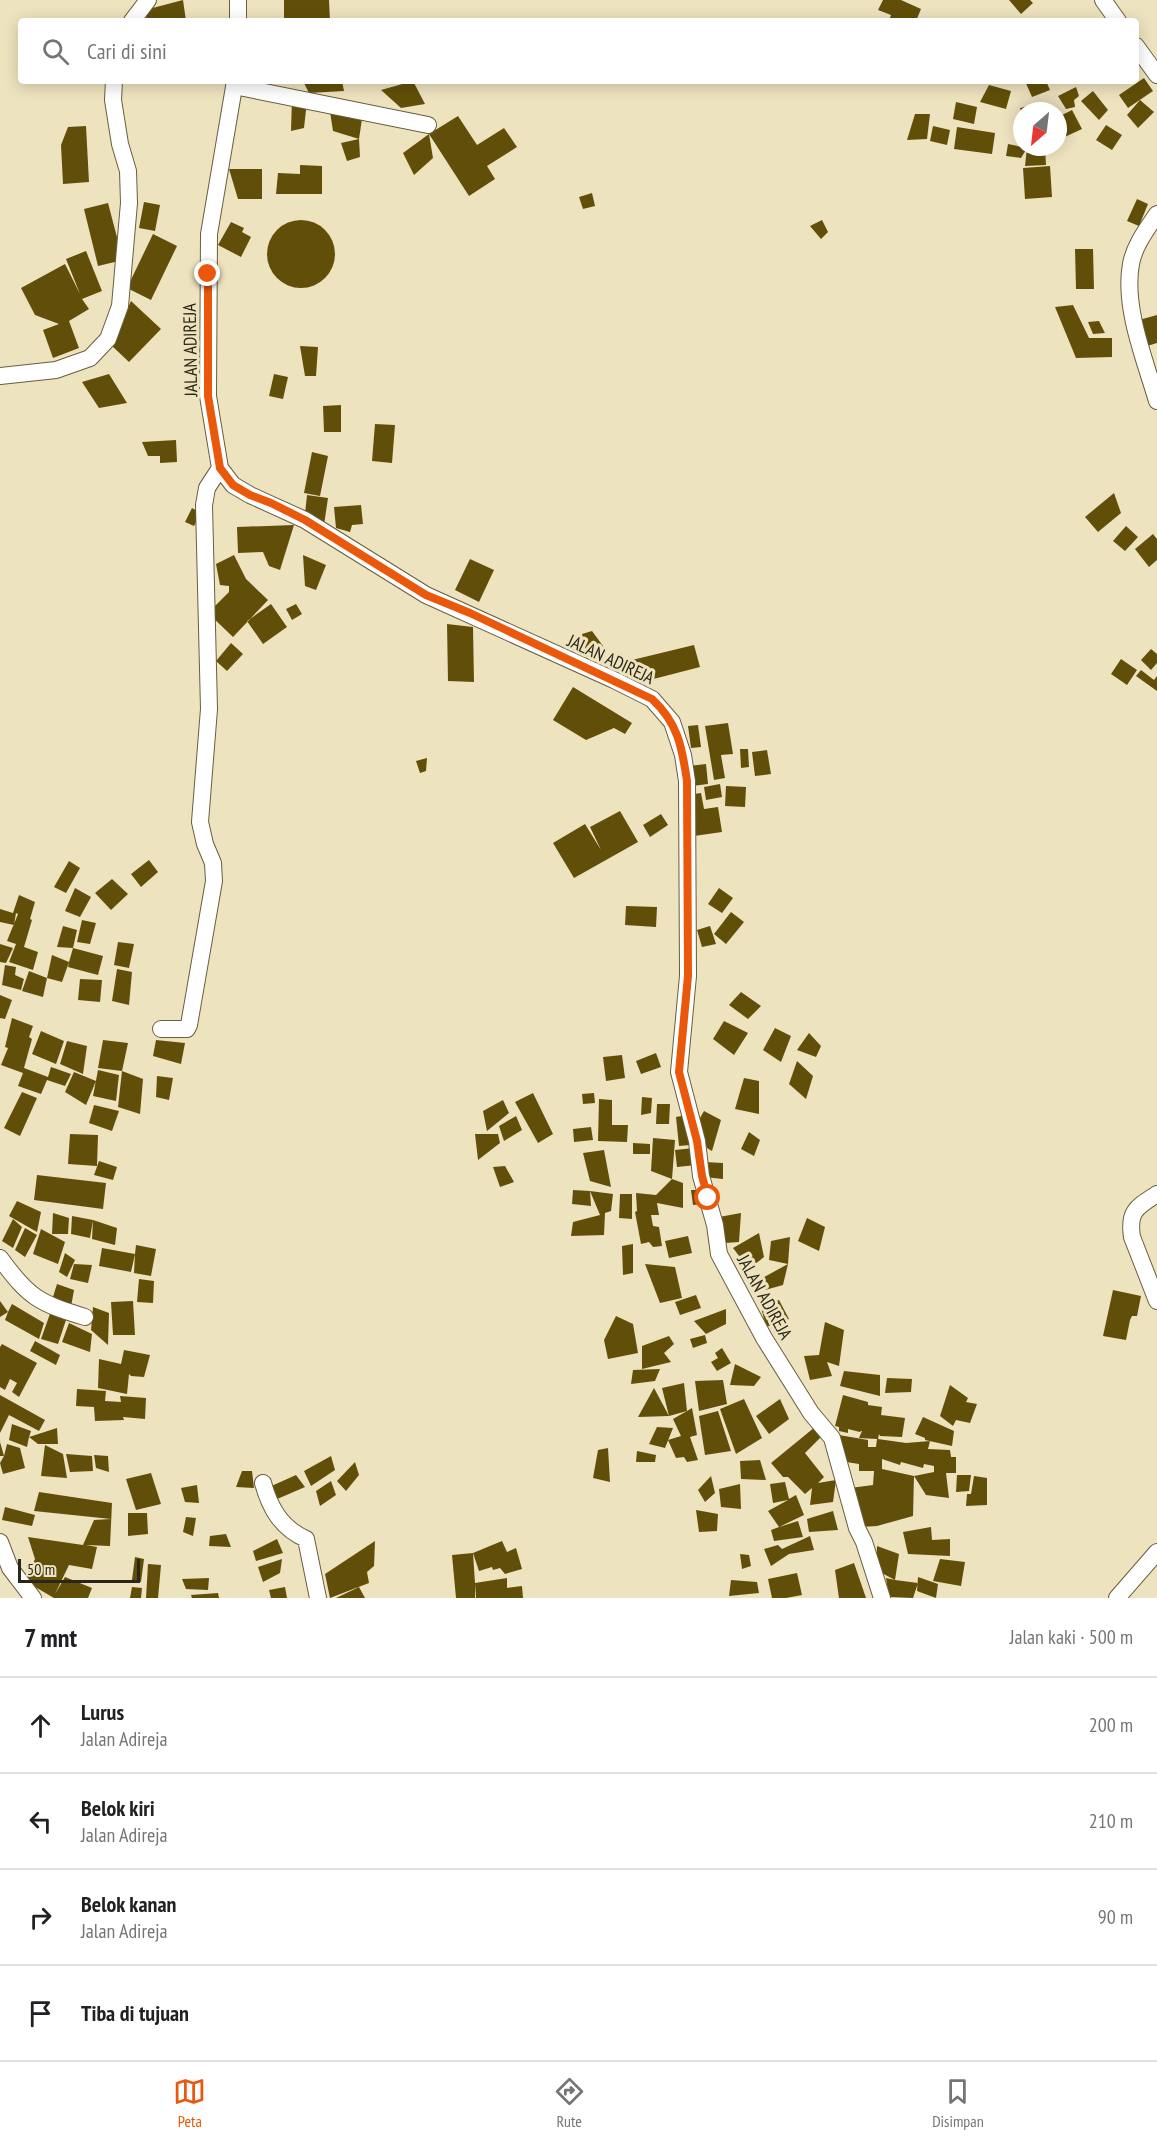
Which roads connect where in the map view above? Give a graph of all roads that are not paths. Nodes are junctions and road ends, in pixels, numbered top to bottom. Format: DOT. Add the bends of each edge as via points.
graph roads {
  1 [pos="148,0"];
  2 [pos="238,0"];
  3 [pos="1103,0"];
  4 [pos="134,18"];
  5 [pos="238,18"];
  6 [pos="1116,18"];
  7 [pos="1139,50"];
  8 [pos="1157,75"];
  9 [pos="114,84"];
  10 [pos="235,84"];
  11 [pos="428,125"];
  12 [pos="1157,214"];
  13 [pos="0,376"];
  14 [pos="1157,401"];
  15 [pos="220,468"];
  16 [pos="161,1029"];
  17 [pos="1157,1194"];
  18 [pos="0,1258"];
  19 [pos="1157,1301"];
  20 [pos="85,1317"];
  21 [pos="263,1483"];
  22 [pos="0,1542"];
  23 [pos="1157,1552"];
  24 [pos="33,1598"];
  25 [pos="318,1598"];
  26 [pos="882,1598"];
  27 [pos="1117,1598"];
  1 -- 4 [label="street"];
  2 -- 5 [label="street"];
  3 -- 6 [label="street"];
  7 -- 8 [label="street"];
  9 -- 13 [label="street" via="129,202 120,306 108,339 90,358 56,370"];
  10 -- 11 [label="street"];
  10 -- 15 [label="street, JALAN ADIREJA" via="209,234 208,396"];
  12 -- 14 [label="street" via="1131,262 1129,292"];
  15 -- 16 [label="street" via="207,488 204,505 209,687 200,822 213,863 214,881 189,1025 187,1029"];
  15 -- 26 [label="street, JALAN ADIREJA" via="233,485 305,520 426,595 652,699 672,722 687,781 688,976 679,1072 719,1254 764,1338 811,1413 832,1438"];
  17 -- 19 [label="street" via="1135,1210 1130,1227"];
  18 -- 20 [label="street" via="28,1293"];
  21 -- 25 [label="street" via="273,1510 292,1533 306,1539"];
  22 -- 24 [label="street" via="10,1568"];
  23 -- 27 [label="street"];
}
